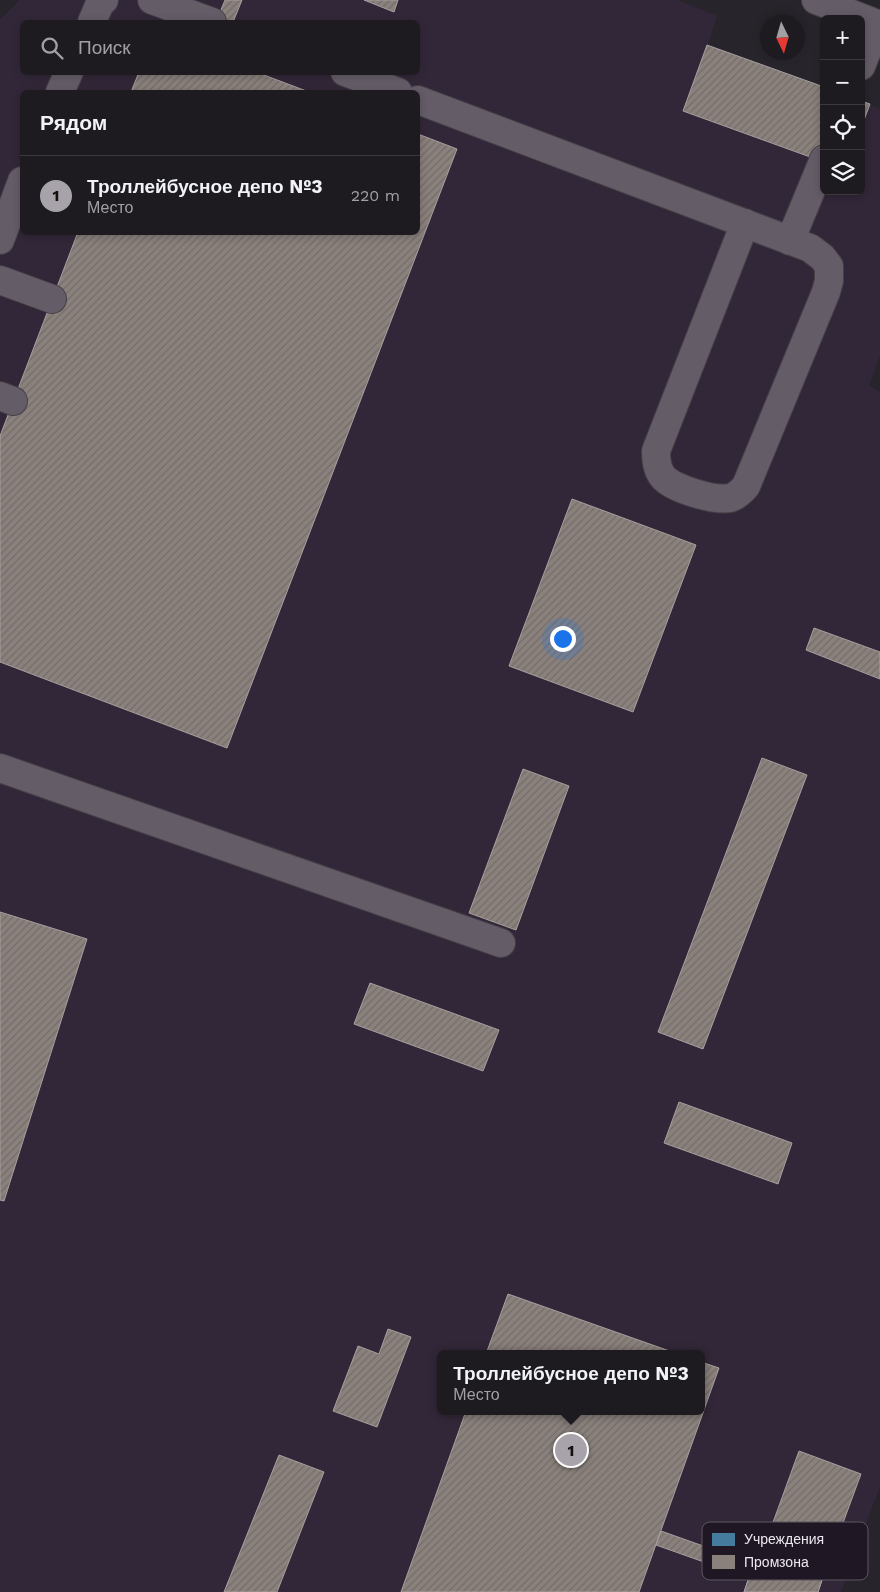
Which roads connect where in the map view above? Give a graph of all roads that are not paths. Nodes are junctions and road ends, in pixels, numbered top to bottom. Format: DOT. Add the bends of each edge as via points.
graph roads {
  1 [pos="104,0"];
  2 [pos="152,0"];
  3 [pos="816,0"];
  4 [pos="93,20"];
  5 [pos="207,20"];
  6 [pos="879,24"];
  7 [pos="864,60"];
  8 [pos="68,75"];
  9 [pos="353,75"];
  10 [pos="61,90"];
  11 [pos="393,90"];
  12 [pos="420,101"];
  13 [pos="820,169"];
  14 [pos="20,186"];
  15 [pos="746,223"];
  16 [pos="0,240"];
  17 [pos="790,241"];
  18 [pos="0,280"];
  19 [pos="52,299"];
  20 [pos="0,768"];
  21 [pos="502,943"];
  1 -- 4 [label="lane"];
  2 -- 5 [label="lane"];
  3 -- 6 [label="lane"];
  6 -- 7 [label="lane"];
  8 -- 10 [label="lane"];
  9 -- 11 [label="lane"];
  12 -- 15 [label="lane"];
  13 -- 17 [label="lane"];
  14 -- 16 [label="lane"];
  15 -- 17 [label="lane"];
  15 -- 17 [label="lane" via="656,452 662,476 675,486 720,498 739,494 746,486 829,281 829,266 822,256"];
  18 -- 19 [label="lane"];
  20 -- 21 [label="lane"];
}
